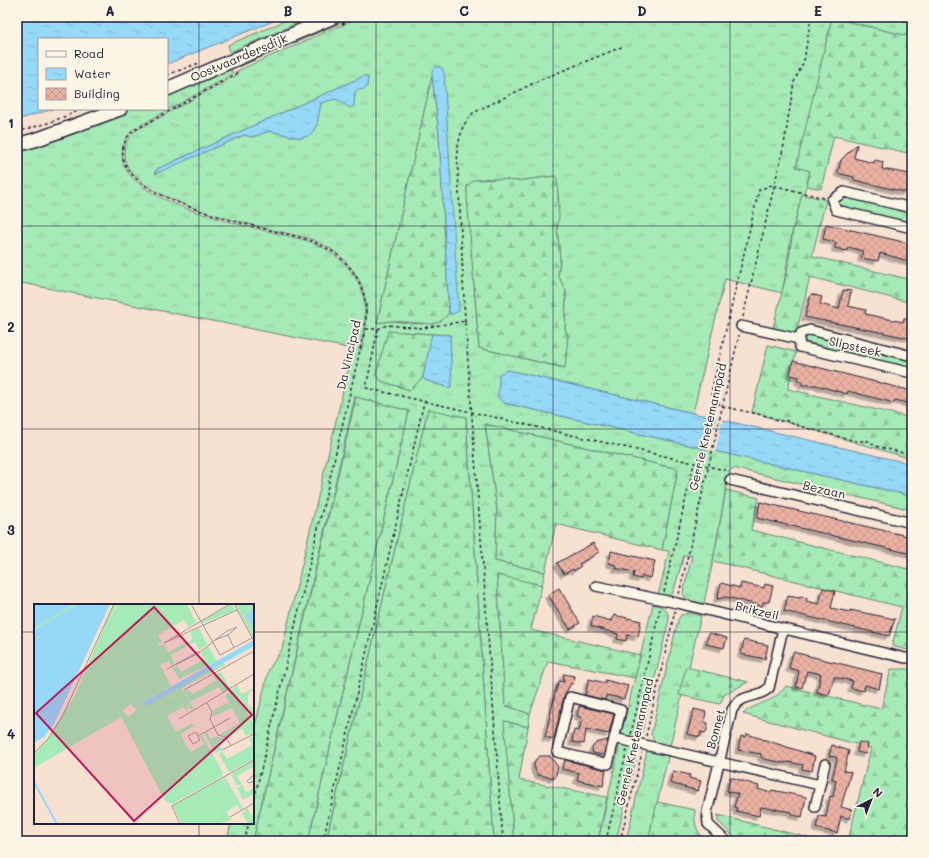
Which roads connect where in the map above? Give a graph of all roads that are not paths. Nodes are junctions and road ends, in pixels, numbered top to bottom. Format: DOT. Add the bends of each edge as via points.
graph roads {
  1 [pos="333,17"];
  2 [pos="168,89"];
  3 [pos="117,110"];
  4 [pos="17,145"];
  5 [pos="912,208"];
  6 [pos="912,228"];
  7 [pos="742,326"];
  8 [pos="799,339"];
  9 [pos="912,356"];
  10 [pos="912,373"];
  11 [pos="730,480"];
  12 [pos="912,523"];
  13 [pos="596,586"];
  14 [pos="783,629"];
  15 [pos="912,658"];
  16 [pos="614,738"];
  17 [pos="720,762"];
  18 [pos="825,764"];
  19 [pos="820,785"];
  20 [pos="815,807"];
  21 [pos="726,841"];
  1 -- 2 [label="main road, Oostvaardersdijk"];
  3 -- 4 [label="main road"];
  5 -- 6 [label="street" via="844,192 832,200 836,210"];
  7 -- 8 [label="street, Slipsteek"];
  8 -- 9 [label="street, Slipsteek" via="801,333 810,330"];
  8 -- 10 [label="street, Slipsteek" via="800,347"];
  11 -- 12 [label="street, Bezaan"];
  13 -- 14 [label="street, Brikzeil"];
  14 -- 15 [label="street, Brikzeil"];
  14 -- 17 [label="street, Bonnet" via="769,688 744,697 736,703 732,710"];
  16 -- 16 [label="street" via="621,710 570,697 557,752 608,764"];
  16 -- 17 [label="street, Bonnet"];
  17 -- 19 [label="street, Bonnet"];
  17 -- 21 [label="street, Bonnet" via="707,818 708,824"];
  18 -- 19 [label="street"];
  19 -- 20 [label="street"];
}
